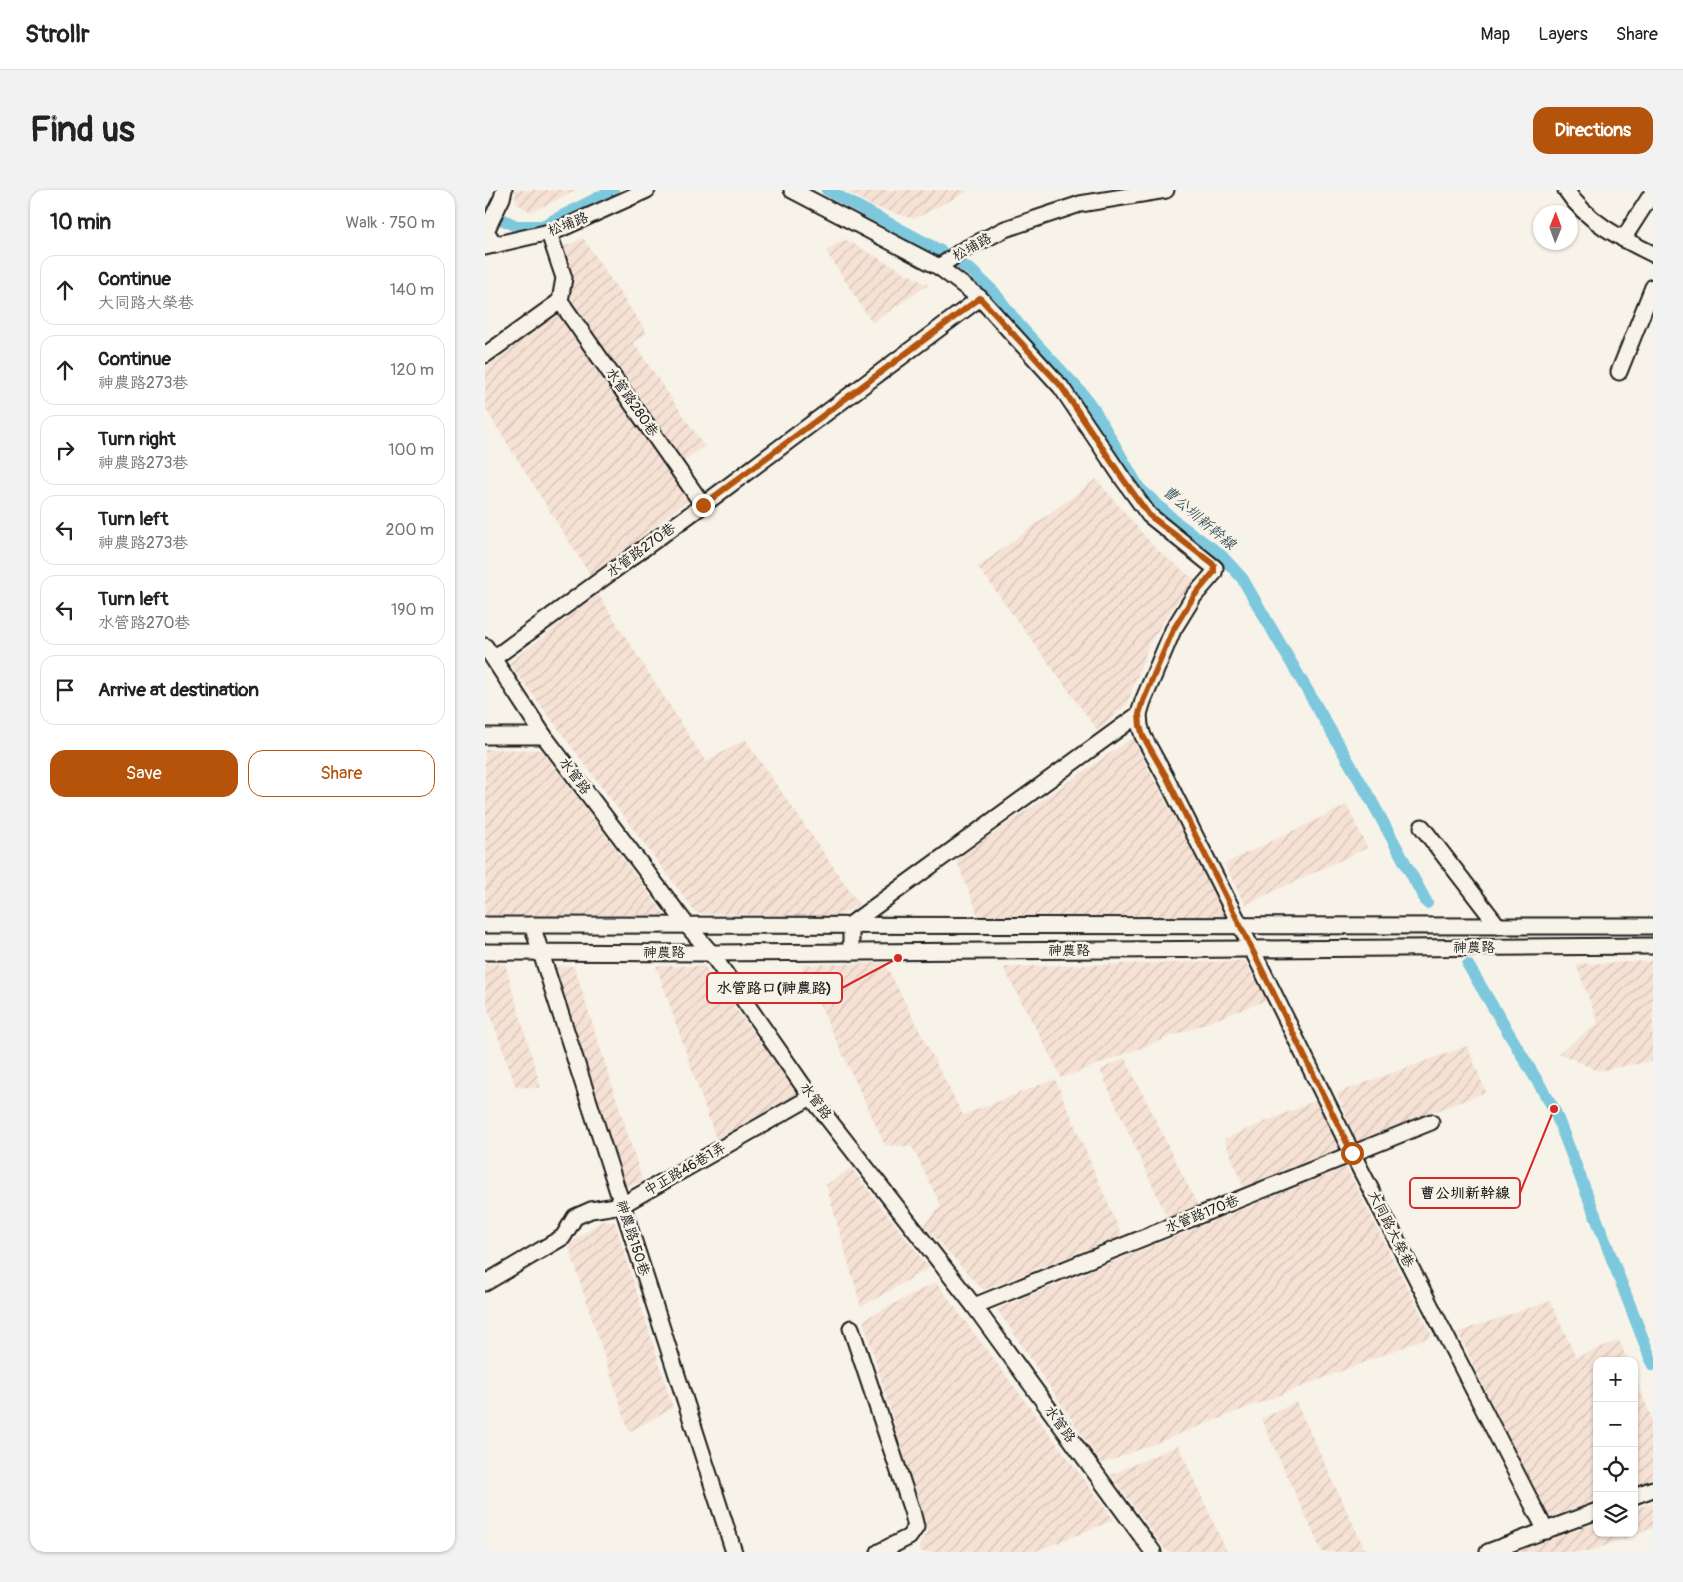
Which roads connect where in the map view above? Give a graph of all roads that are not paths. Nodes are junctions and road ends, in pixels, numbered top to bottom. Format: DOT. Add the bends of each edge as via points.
graph roads {
  1 [pos="647,190"];
  2 [pos="1166,190"];
  3 [pos="1566,190"];
  4 [pos="800,192"];
  5 [pos="1653,192"];
  6 [pos="503,194"];
  7 [pos="487,228"];
  8 [pos="549,233"];
  9 [pos="1623,239"];
  10 [pos="490,246"];
  11 [pos="1653,254"];
  12 [pos="941,265"];
  13 [pos="1653,286"];
  14 [pos="980,298"];
  15 [pos="560,301"];
  16 [pos="485,355"];
  17 [pos="1619,372"];
  18 [pos="703,505"];
  19 [pos="490,652"];
  20 [pos="1139,714"];
  21 [pos="485,736"];
  22 [pos="544,736"];
  23 [pos="1422,827"];
  24 [pos="686,924"];
  25 [pos="851,924"];
  26 [pos="485,925"];
  27 [pos="532,925"];
  28 [pos="1240,925"];
  29 [pos="1498,926"];
  30 [pos="1653,926"];
  31 [pos="1653,946"];
  32 [pos="1252,949"];
  33 [pos="485,952"];
  34 [pos="541,952"];
  35 [pos="711,952"];
  36 [pos="851,952"];
  37 [pos="811,1097"];
  38 [pos="1431,1122"];
  39 [pos="1352,1153"];
  40 [pos="622,1205"];
  41 [pos="485,1283"];
  42 [pos="974,1306"];
  43 [pos="851,1328"];
  44 [pos="1653,1489"];
  45 [pos="1638,1495"];
  46 [pos="1593,1513"];
  47 [pos="1546,1531"];
  48 [pos="734,1552"];
  49 [pos="879,1552"];
  50 [pos="1153,1552"];
  51 [pos="1488,1552"];
  1 -- 8 [label="street, 松埔路"];
  2 -- 12 [label="street, 松埔路" via="1080,204 1005,230 963,250"];
  3 -- 9 [label="street" via="1579,208"];
  4 -- 12 [label="street, 松埔路"];
  5 -- 9 [label="street"];
  6 -- 7 [label="street"];
  7 -- 10 [label="street"];
  8 -- 10 [label="street, 松埔路"];
  8 -- 15 [label="street" via="564,278"];
  9 -- 11 [label="street"];
  12 -- 14 [label="street"];
  13 -- 17 [label="street"];
  14 -- 18 [label="street, 水管路270巷"];
  14 -- 20 [label="street" via="1061,386 1149,515 1214,565 1214,572 1173,630"];
  15 -- 16 [label="street"];
  15 -- 18 [label="street, 水管路280巷"];
  18 -- 19 [label="street, 水管路270巷"];
  19 -- 22 [label="street, 水管路"];
  20 -- 25 [label="street"];
  20 -- 28 [label="street, 大同路大榮巷" via="1143,736"];
  21 -- 22 [label="street"];
  22 -- 24 [label="street, 水管路"];
  23 -- 29 [label="street"];
  24 -- 25 [label="street, 神農路"];
  24 -- 27 [label="street, 神農路"];
  24 -- 35 [label="street, 水管路"];
  25 -- 28 [label="street, 神農路"];
  25 -- 36 [label="street"];
  26 -- 27 [label="street, 神農路"];
  27 -- 34 [label="street, 神農路150巷"];
  28 -- 29 [label="street, 神農路"];
  28 -- 32 [label="street, 大同路大榮巷"];
  29 -- 30 [label="street, 神農路"];
  31 -- 32 [label="street, 神農路"];
  32 -- 36 [label="street, 神農路"];
  32 -- 39 [label="street, 大同路大榮巷"];
  33 -- 34 [label="street, 神農路"];
  34 -- 35 [label="street, 神農路"];
  34 -- 40 [label="street, 神農路150巷"];
  35 -- 36 [label="street, 神農路"];
  35 -- 37 [label="street, 水管路"];
  37 -- 40 [label="street, 中正路46巷1弄"];
  37 -- 42 [label="street, 水管路"];
  38 -- 39 [label="street, 水管路170巷"];
  39 -- 42 [label="street, 水管路170巷"];
  39 -- 47 [label="street, 大同路大榮巷"];
  40 -- 41 [label="street, 中正路46巷1弄" via="591,1210 575,1217 563,1237"];
  40 -- 48 [label="street, 神農路150巷"];
  42 -- 50 [label="street, 水管路"];
  43 -- 49 [label="street" via="916,1527 909,1537"];
  44 -- 45 [label="street"];
  46 -- 47 [label="street"];
  47 -- 51 [label="street"];
}
